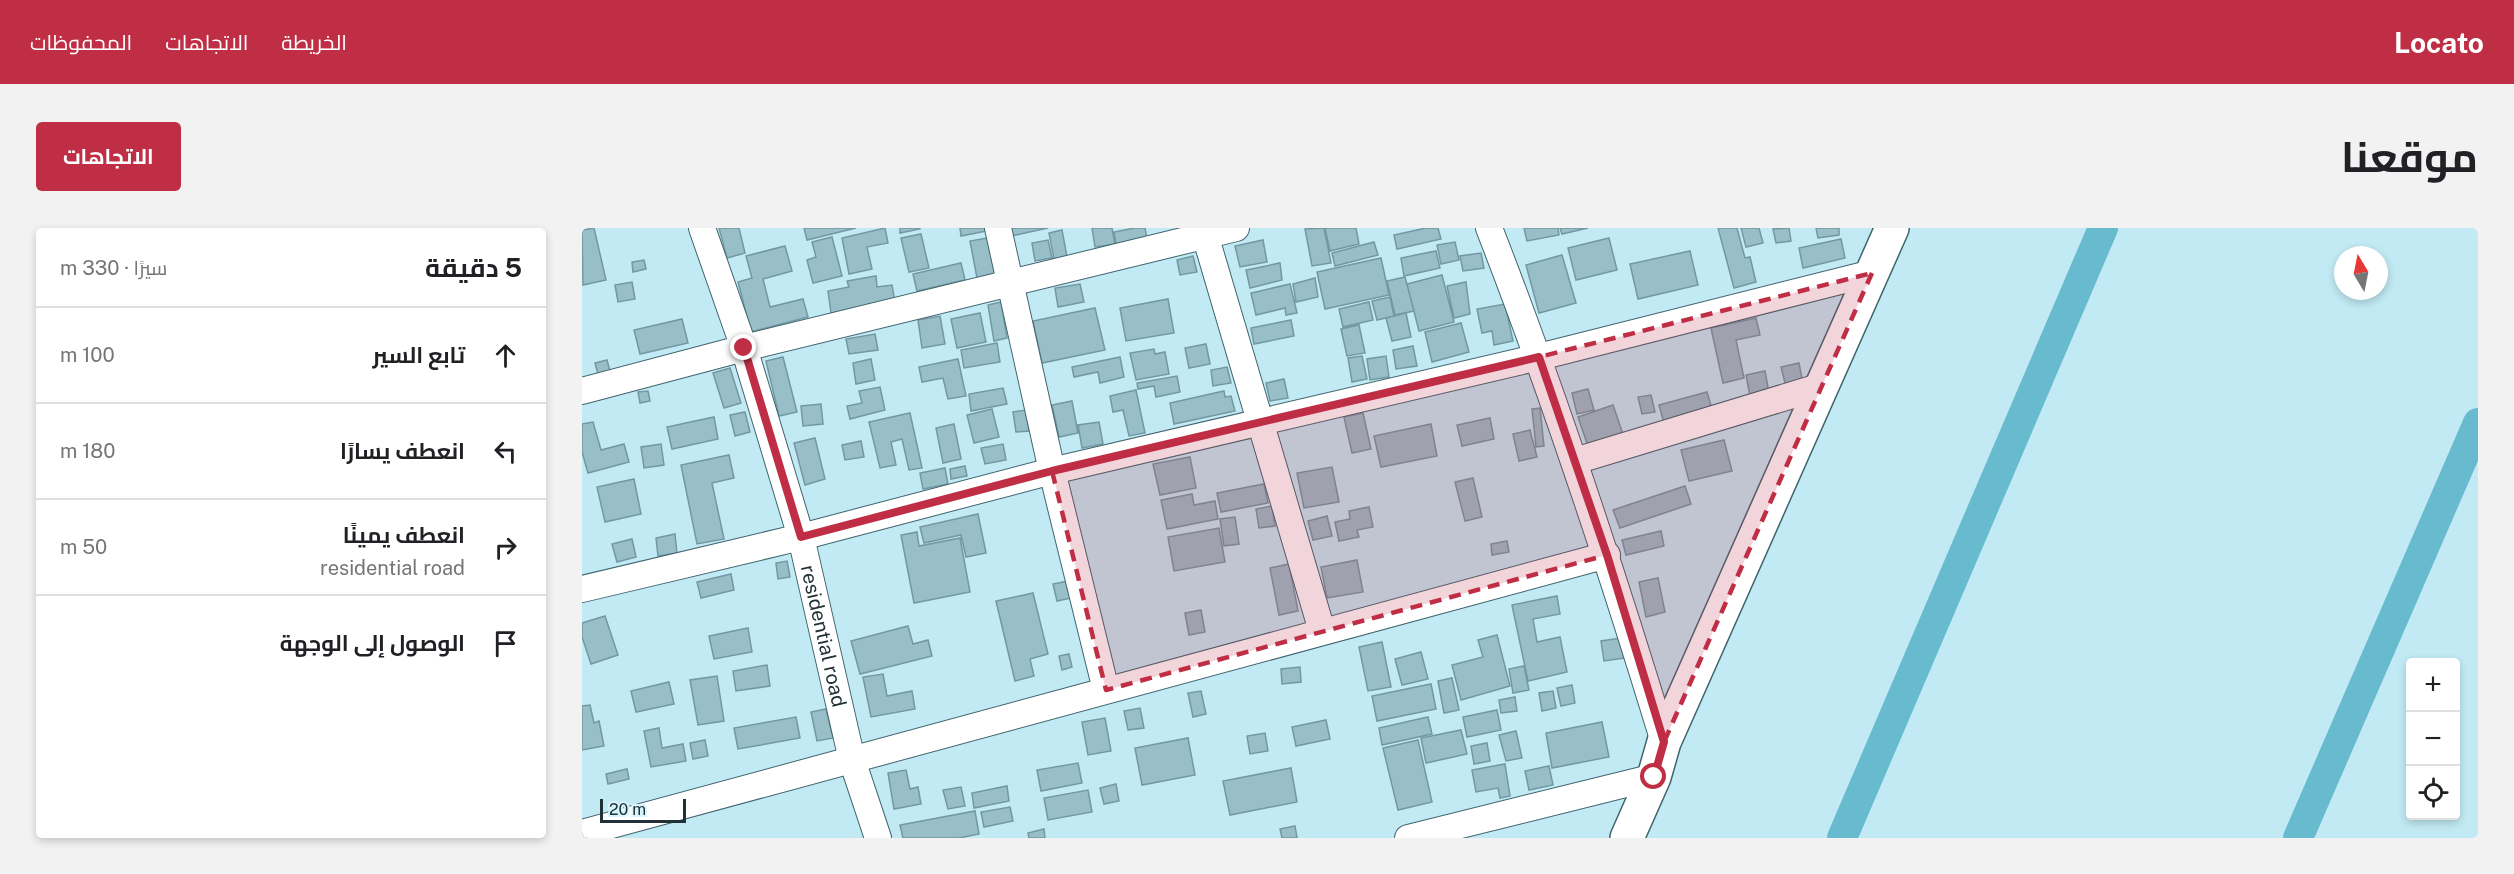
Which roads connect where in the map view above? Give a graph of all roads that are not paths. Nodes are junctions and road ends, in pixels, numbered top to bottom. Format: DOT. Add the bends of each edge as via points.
graph roads {
  1 [pos="702,228"];
  2 [pos="998,228"];
  3 [pos="1236,228"];
  4 [pos="1490,228"];
  5 [pos="1892,228"];
  6 [pos="1204,232"];
  7 [pos="1872,273"];
  8 [pos="1011,281"];
  9 [pos="744,348"];
  10 [pos="1539,357"];
  11 [pos="1822,386"];
  12 [pos="582,391"];
  13 [pos="1261,422"];
  14 [pos="1575,461"];
  15 [pos="1052,471"];
  16 [pos="801,537"];
  17 [pos="1607,555"];
  18 [pos="582,589"];
  19 [pos="1322,631"];
  20 [pos="1106,690"];
  21 [pos="1664,742"];
  22 [pos="852,760"];
  23 [pos="1654,777"];
  24 [pos="582,833"];
  25 [pos="879,838"];
  26 [pos="1408,838"];
  27 [pos="1628,838"];
  1 -- 9 [label="street, residential road"];
  2 -- 8 [label="street"];
  3 -- 6 [label="street"];
  4 -- 10 [label="street"];
  5 -- 7 [label="street"];
  6 -- 8 [label="street"];
  6 -- 13 [label="street"];
  7 -- 10 [label="street"];
  7 -- 11 [label="street"];
  8 -- 9 [label="street"];
  8 -- 15 [label="street"];
  9 -- 12 [label="street"];
  9 -- 16 [label="street, residential road"];
  10 -- 13 [label="street"];
  10 -- 14 [label="street"];
  11 -- 14 [label="street"];
  11 -- 21 [label="street"];
  13 -- 15 [label="street"];
  13 -- 19 [label="street"];
  14 -- 17 [label="street"];
  15 -- 16 [label="street"];
  15 -- 20 [label="street"];
  16 -- 18 [label="street"];
  16 -- 22 [label="street, residential road"];
  17 -- 19 [label="street"];
  17 -- 21 [label="street"];
  19 -- 20 [label="street"];
  20 -- 22 [label="street"];
  21 -- 23 [label="street"];
  22 -- 24 [label="street"];
  22 -- 25 [label="street, residential road"];
  23 -- 26 [label="street"];
  23 -- 27 [label="street"];
}
